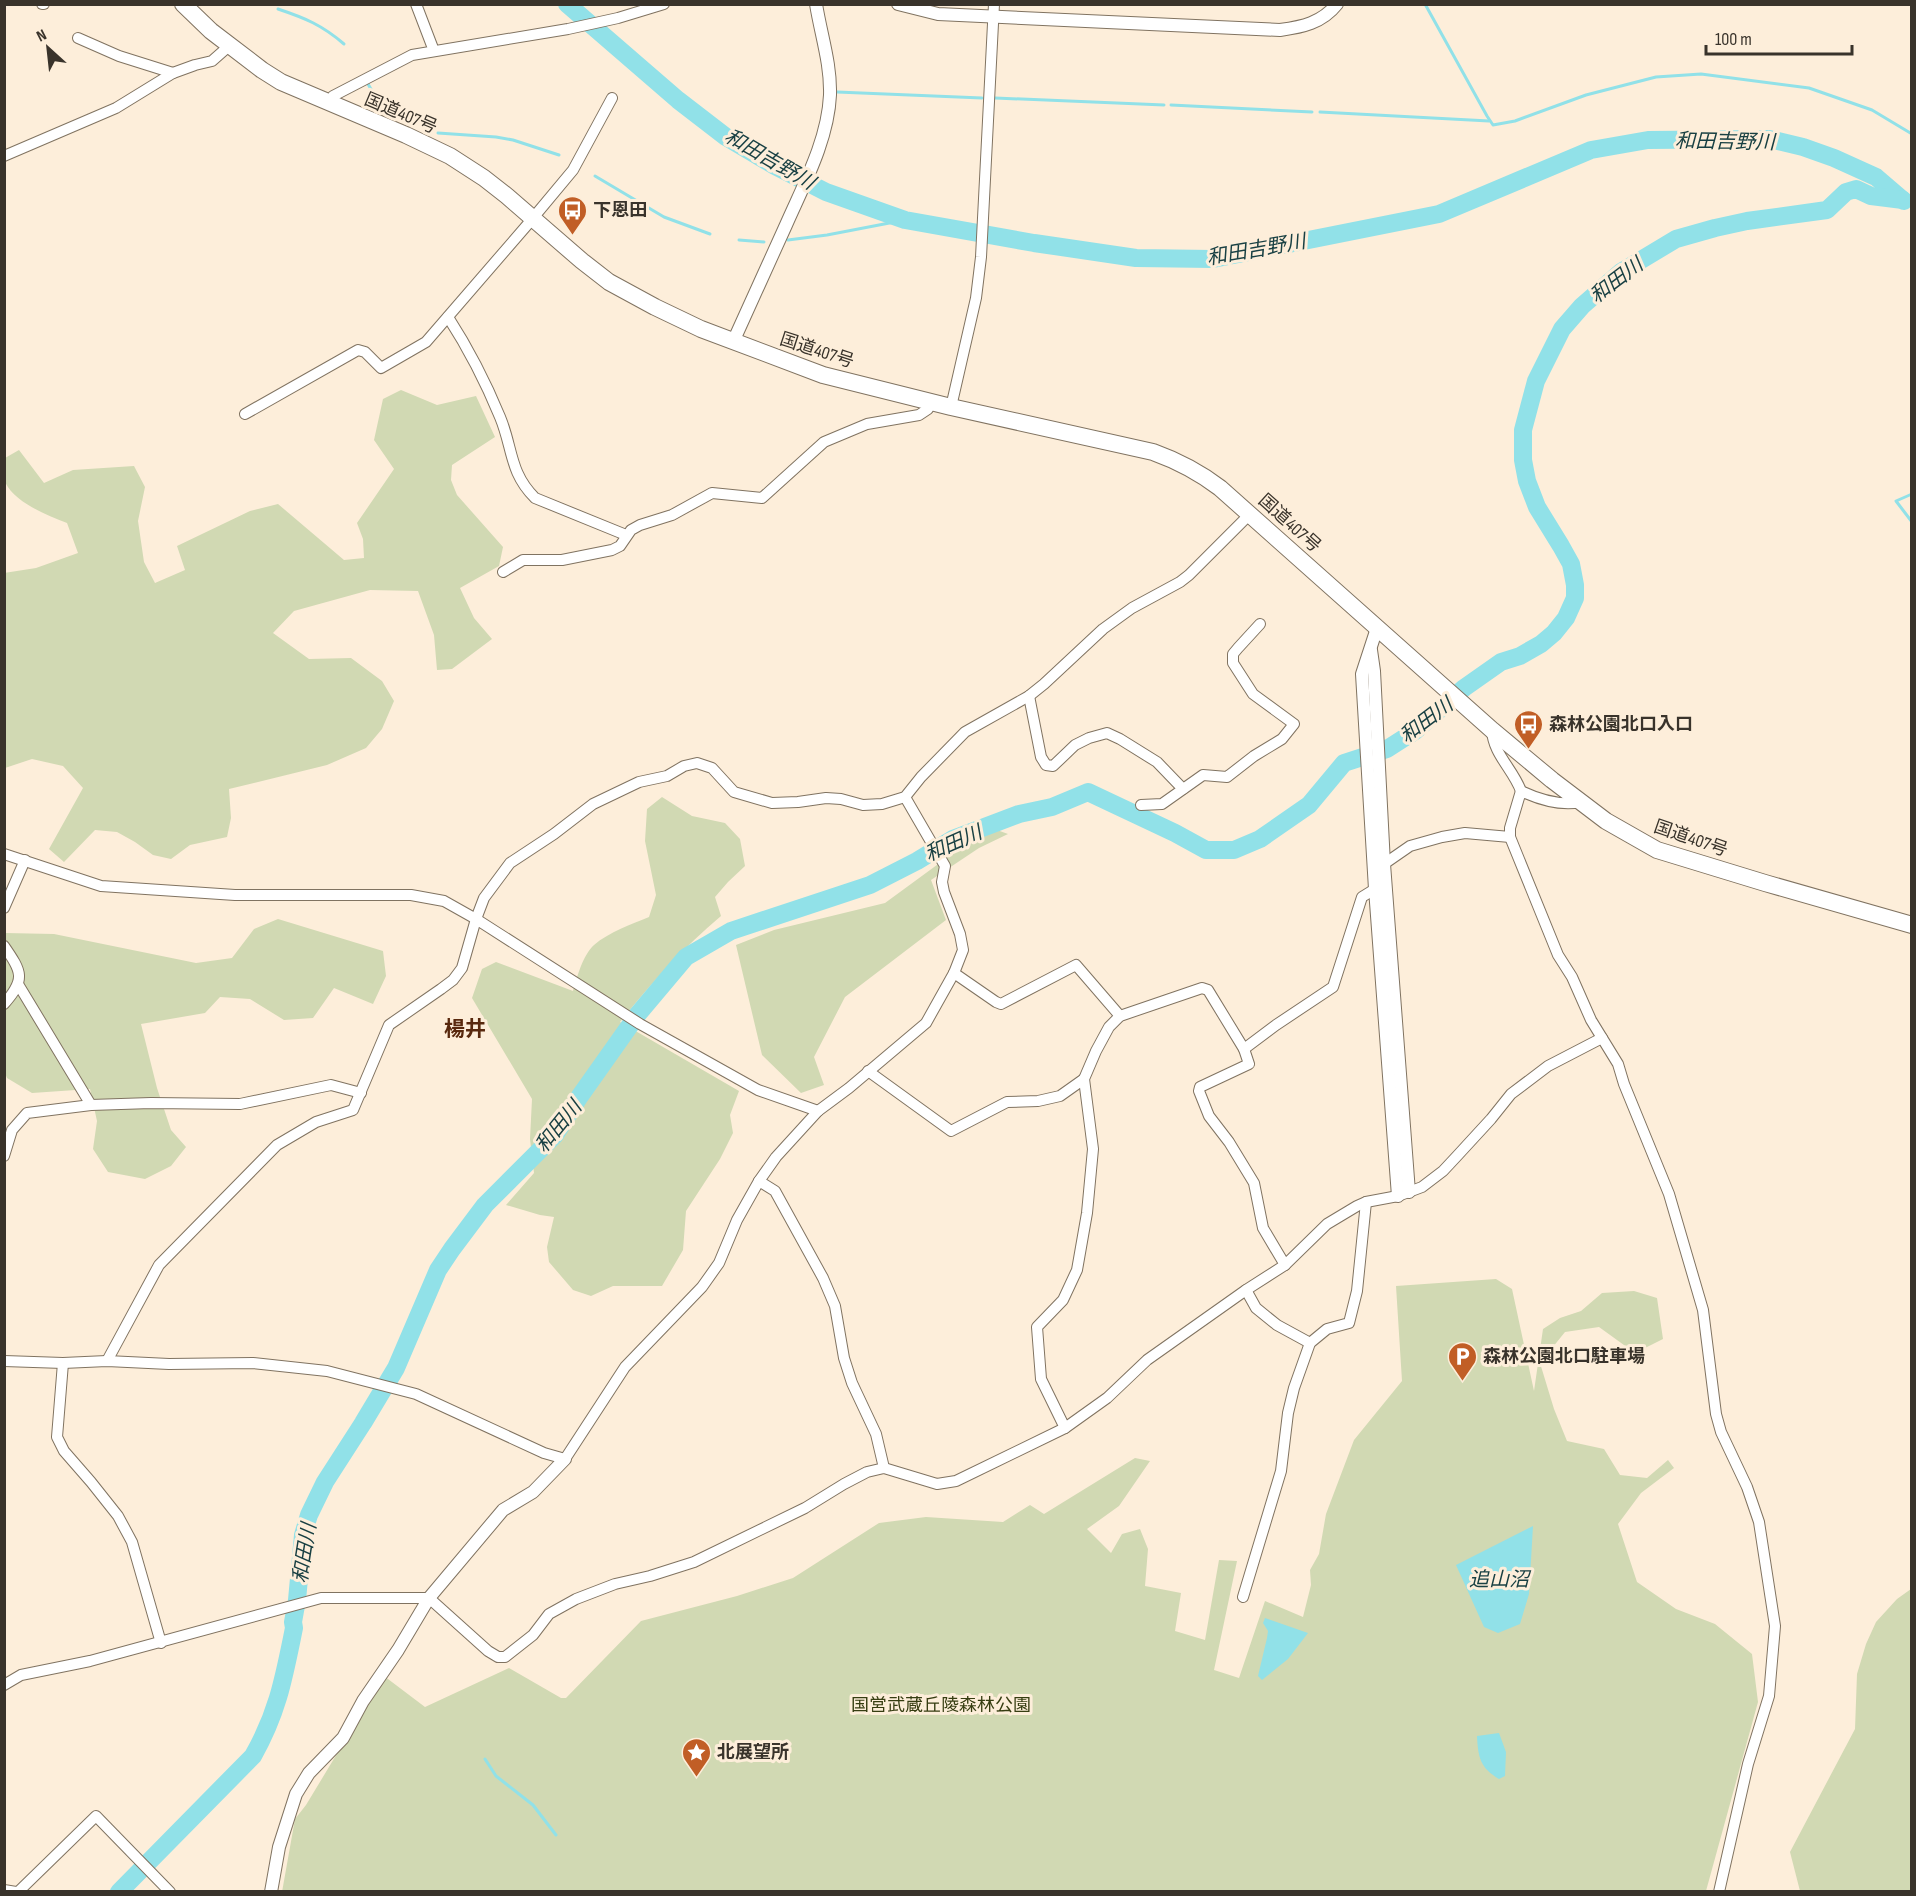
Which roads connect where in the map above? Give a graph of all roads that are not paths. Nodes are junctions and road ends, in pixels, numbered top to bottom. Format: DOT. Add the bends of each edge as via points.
graph roads {
  1 [pos="183,4"];
  2 [pos="416,4"];
  3 [pos="664,4"];
  4 [pos="816,4"];
  5 [pos="897,4"];
  6 [pos="1337,4"];
  7 [pos="993,11"];
  8 [pos="78,38"];
  9 [pos="229,46"];
  10 [pos="434,51"];
  11 [pos="173,73"];
  12 [pos="612,98"];
  13 [pos="328,103"];
  14 [pos="4,156"];
  15 [pos="532,218"];
  16 [pos="448,317"];
  17 [pos="733,342"];
  18 [pos="931,401"];
  19 [pos="951,407"];
  20 [pos="244,414"];
  21 [pos="1250,514"];
  22 [pos="626,535"];
  23 [pos="503,572"];
  24 [pos="1260,624"];
  25 [pos="1377,628"];
  26 [pos="1029,696"];
  27 [pos="1492,730"];
  28 [pos="1183,789"];
  29 [pos="1521,791"];
  30 [pos="905,797"];
  31 [pos="1581,802"];
  32 [pos="1141,805"];
  33 [pos="1510,837"];
  34 [pos="4,854"];
  35 [pos="25,860"];
  36 [pos="1379,864"];
  37 [pos="1374,889"];
  38 [pos="4,908"];
  39 [pos="476,919"];
  40 [pos="1911,925"];
  41 [pos="4,946"];
  42 [pos="954,973"];
  43 [pos="18,984"];
  44 [pos="4,1004"];
  45 [pos="1120,1016"];
  46 [pos="1602,1038"];
  47 [pos="1244,1049"];
  48 [pos="868,1071"];
  49 [pos="1084,1079"];
  50 [pos="361,1093"];
  51 [pos="91,1105"];
  52 [pos="819,1112"];
  53 [pos="4,1156"];
  54 [pos="759,1181"];
  55 [pos="1404,1194"];
  56 [pos="1366,1202"];
  57 [pos="1285,1265"];
  58 [pos="1246,1290"];
  59 [pos="1310,1343"];
  60 [pos="4,1361"];
  61 [pos="107,1361"];
  62 [pos="63,1363"];
  63 [pos="1065,1428"];
  64 [pos="565,1459"];
  65 [pos="884,1468"];
  66 [pos="1243,1597"];
  67 [pos="429,1598"];
  68 [pos="161,1643"];
  69 [pos="4,1685"];
  70 [pos="4,1890"];
  71 [pos="17,1892"];
  72 [pos="170,1892"];
  73 [pos="271,1892"];
  74 [pos="1719,1892"];
  1 -- 9 [label="highway, 国道407号"];
  2 -- 10 [label="street"];
  3 -- 10 [label="street" via="568,29"];
  4 -- 17 [label="street" via="828,67 830,96 826,122 797,201"];
  5 -- 7 [label="street" via="926,12"];
  6 -- 7 [label="street" via="1311,24 1280,30"];
  7 -- 19 [label="street" via="981,255 976,298"];
  8 -- 11 [label="street"];
  9 -- 11 [label="street" via="212,62"];
  9 -- 13 [label="highway, 国道407号" via="281,82"];
  10 -- 13 [label="street" via="401,60 333,96"];
  11 -- 14 [label="street" via="116,108"];
  12 -- 15 [label="street" via="573,170"];
  13 -- 15 [label="highway, 国道407号" via="450,156"];
  15 -- 16 [label="street"];
  15 -- 17 [label="highway, 国道407号" via="609,282"];
  16 -- 20 [label="street" via="426,342 381,368 358,350"];
  16 -- 22 [label="street" via="500,417 513,465 524,487 535,498"];
  17 -- 18 [label="highway, 国道407号" via="823,375"];
  18 -- 19 [label="highway, 国道407号"];
  18 -- 22 [label="street" via="919,416 867,424 824,442 762,498 712,493"];
  19 -- 21 [label="highway, 国道407号" via="1177,460 1206,477"];
  21 -- 25 [label="highway, 国道407号"];
  21 -- 26 [label="street" via="1189,575 1103,629"];
  22 -- 23 [label="street" via="620,546 612,550 562,560 524,560"];
  24 -- 28 [label="street" via="1233,654 1233,663 1253,694 1294,724 1282,739 1227,777 1203,775"];
  25 -- 27 [label="highway, 国道407号"];
  25 -- 36 [label="street" via="1370,645"];
  26 -- 28 [label="street" via="1046,765 1053,765 1089,738 1107,733 1157,762"];
  26 -- 30 [label="street" via="965,732"];
  27 -- 29 [label="street" via="1496,750 1517,778"];
  27 -- 31 [label="highway, 国道407号"];
  28 -- 32 [label="street" via="1162,804"];
  29 -- 31 [label="street" via="1568,805"];
  29 -- 33 [label="street"];
  30 -- 39 [label="street" via="863,805 826,798 772,803 734,792 712,768 697,763 684,766 593,804 510,863 484,898"];
  30 -- 42 [label="street" via="945,866 944,892 963,944"];
  31 -- 40 [label="highway, 国道407号" via="1657,850"];
  33 -- 36 [label="street" via="1465,833 1442,837 1410,846"];
  33 -- 46 [label="street" via="1558,955"];
  34 -- 35 [label="street"];
  35 -- 38 [label="street"];
  35 -- 39 [label="street" via="100,886 235,895 411,895 444,901"];
  36 -- 37 [label="street"];
  36 -- 55 [label="street"];
  37 -- 47 [label="street" via="1362,897 1334,987"];
  37 -- 55 [label="street"];
  39 -- 50 [label="street" via="462,968 453,980 389,1025"];
  39 -- 52 [label="street" via="659,1035 758,1090"];
  41 -- 43 [label="street" via="19,969"];
  42 -- 45 [label="street" via="1001,1004 1076,965"];
  42 -- 48 [label="street" via="926,1023"];
  43 -- 44 [label="street"];
  43 -- 51 [label="street"];
  45 -- 47 [label="street" via="1202,988 1208,990"];
  45 -- 49 [label="street" via="1109,1027"];
  46 -- 55 [label="street" via="1548,1066 1511,1094 1443,1171 1422,1187"];
  46 -- 74 [label="street" via="1617,1064 1680,1228 1703,1310 1716,1414 1759,1522 1775,1626 1769,1696 1748,1764"];
  47 -- 57 [label="street" via="1249,1064 1198,1091 1209,1116 1254,1183 1263,1228"];
  48 -- 49 [label="street" via="951,1131 1007,1102 1060,1096"];
  48 -- 52 [label="street"];
  49 -- 63 [label="street" via="1093,1149 1077,1270 1062,1300 1037,1326 1041,1379"];
  50 -- 51 [label="street" via="331,1084 240,1104"];
  50 -- 61 [label="street" via="353,1110 316,1122 277,1145 159,1265"];
  51 -- 53 [label="street" via="27,1113 12,1130"];
  52 -- 54 [label="street" via="793,1137"];
  54 -- 64 [label="street" via="719,1263 702,1287 625,1367"];
  54 -- 65 [label="street" via="775,1191 824,1278 835,1306 844,1358 876,1434"];
  55 -- 56 [label="street"];
  56 -- 57 [label="street" via="1328,1224"];
  56 -- 59 [label="street" via="1357,1291 1349,1323 1327,1329"];
  57 -- 58 [label="street"];
  58 -- 59 [label="street" via="1263,1314"];
  58 -- 63 [label="street" via="1147,1360 1107,1398"];
  59 -- 66 [label="street" via="1288,1413 1281,1471"];
  60 -- 62 [label="street"];
  61 -- 62 [label="street"];
  61 -- 64 [label="street" via="253,1363 360,1378 416,1394 544,1454"];
  62 -- 68 [label="street" via="57,1437 63,1451 118,1516 132,1542"];
  63 -- 65 [label="street" via="956,1481 937,1484"];
  64 -- 67 [label="street" via="532,1492 503,1510"];
  65 -- 67 [label="street" via="867,1472 805,1508 694,1562 576,1599 549,1614 533,1635 505,1657 488,1651"];
  67 -- 68 [label="street" via="321,1598"];
  67 -- 73 [label="street" via="344,1738 309,1773 296,1794 279,1847"];
  68 -- 69 [label="street" via="21,1675"];
  70 -- 71 [label="street"];
  71 -- 72 [label="street" via="96,1816"];
}
